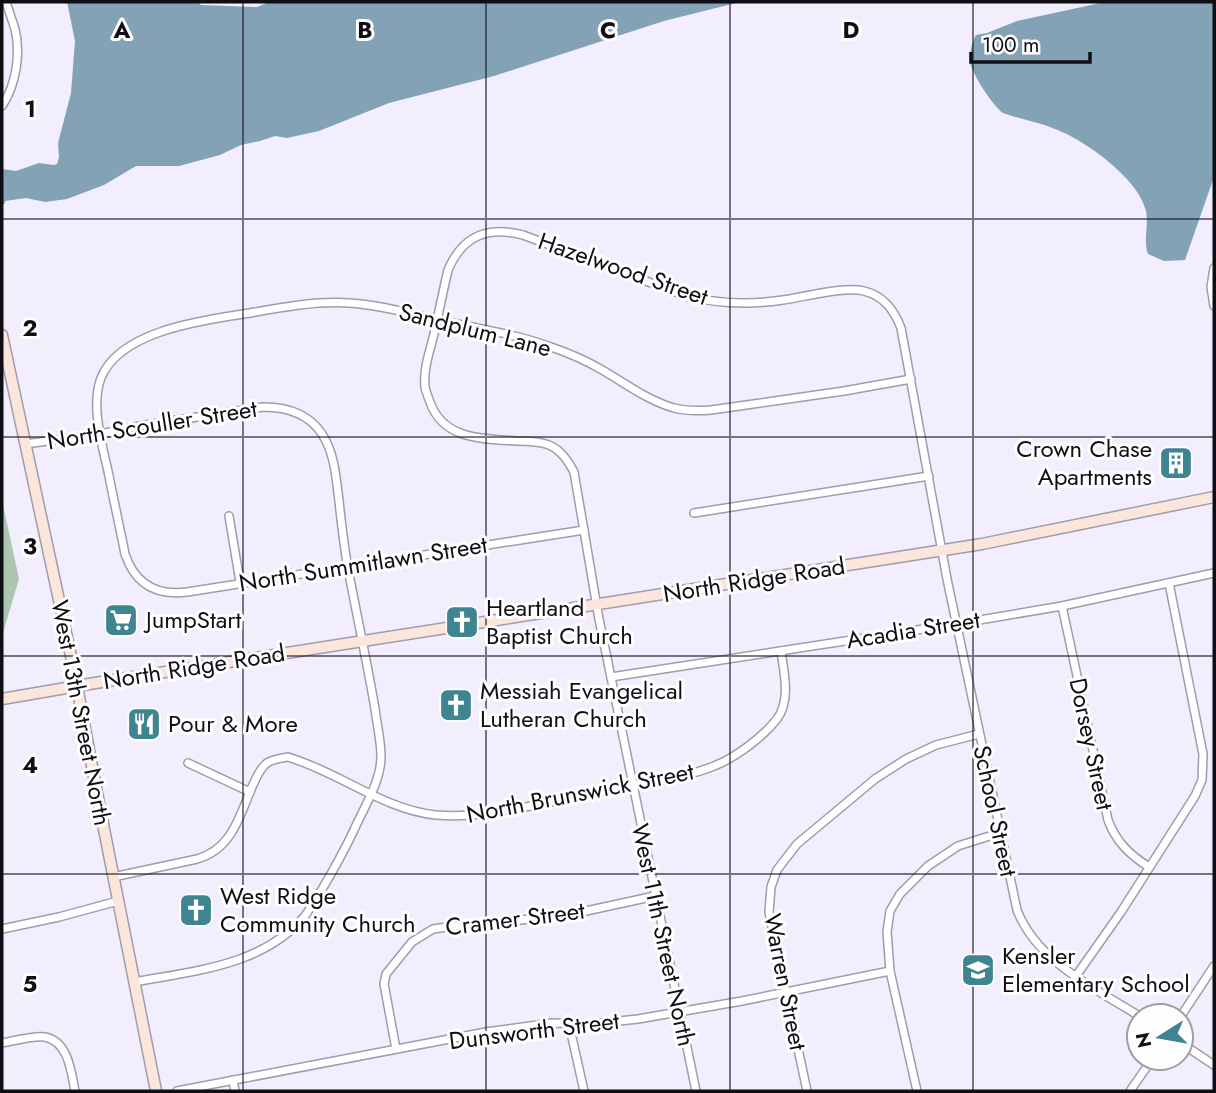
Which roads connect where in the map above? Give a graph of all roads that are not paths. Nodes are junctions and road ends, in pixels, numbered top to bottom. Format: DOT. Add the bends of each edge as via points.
graph roads {
  1 [pos="6,2"];
  2 [pos="2,106"];
  3 [pos="472,239"];
  4 [pos="1214,268"];
  5 [pos="1214,306"];
  6 [pos="437,320"];
  7 [pos="2,335"];
  8 [pos="911,379"];
  9 [pos="100,434"];
  10 [pos="25,444"];
  11 [pos="929,476"];
  12 [pos="1214,497"];
  13 [pos="694,513"];
  14 [pos="229,516"];
  15 [pos="584,530"];
  16 [pos="942,551"];
  17 [pos="347,567"];
  18 [pos="1214,573"];
  19 [pos="240,582"];
  20 [pos="143,583"];
  21 [pos="1169,583"];
  22 [pos="596,604"];
  23 [pos="1062,606"];
  24 [pos="956,624"];
  25 [pos="363,641"];
  26 [pos="782,651"];
  27 [pos="611,677"];
  28 [pos="77,686"];
  29 [pos="2,699"];
  30 [pos="979,734"];
  31 [pos="188,763"];
  32 [pos="632,786"];
  33 [pos="250,792"];
  34 [pos="370,793"];
  35 [pos="999,833"];
  36 [pos="1149,867"];
  37 [pos="113,877"];
  38 [pos="655,896"];
  39 [pos="118,901"];
  40 [pos="2,929"];
  41 [pos="1214,966"];
  42 [pos="890,971"];
  43 [pos="1076,976"];
  44 [pos="134,982"];
  45 [pos="787,992"];
  46 [pos="1190,1002"];
  47 [pos="1125,1007"];
  48 [pos="679,1012"];
  49 [pos="569,1024"];
  50 [pos="2,1043"];
  51 [pos="396,1049"];
  52 [pos="1195,1052"];
  53 [pos="1214,1065"];
  54 [pos="1143,1072"];
  55 [pos="233,1080"];
  56 [pos="75,1091"];
  57 [pos="156,1091"];
  58 [pos="177,1091"];
  59 [pos="235,1091"];
  60 [pos="584,1091"];
  61 [pos="696,1091"];
  62 [pos="807,1091"];
  63 [pos="917,1091"];
  64 [pos="1129,1091"];
  1 -- 2 [label="street" via="17,47 11,90"];
  3 -- 6 [label="street, West 11th Street North" via="453,258"];
  3 -- 8 [label="street, Hazelwood Street" via="495,231 523,235 707,301 751,303 862,290 876,295 893,312 901,328"];
  4 -- 5 [label="street"];
  6 -- 8 [label="street, Sandplum Lane" via="550,346 655,400 690,411"];
  6 -- 9 [label="street, Sandplum Lane" via="348,303 290,306 176,326 112,359 97,390"];
  6 -- 15 [label="street, West 11th Street North" via="425,389 439,420 464,436 537,442 561,453 574,472"];
  7 -- 10 [label="main road, West 13th Street North"];
  8 -- 11 [label="street"];
  9 -- 10 [label="street, North Scouller Street"];
  9 -- 17 [label="street, North Scouller Street" via="263,407 299,414 321,432 331,453"];
  9 -- 20 [label="street, Sandplum Lane" via="125,554"];
  10 -- 28 [label="main road, West 13th Street North"];
  11 -- 13 [label="street"];
  11 -- 16 [label="street, School Street"];
  12 -- 16 [label="main road, North Ridge Road"];
  14 -- 19 [label="street"];
  15 -- 17 [label="street, North Summitlawn Street"];
  15 -- 22 [label="street, West 11th Street North"];
  16 -- 22 [label="main road, North Ridge Road"];
  16 -- 24 [label="street, School Street"];
  17 -- 19 [label="street, North Summitlawn Street"];
  17 -- 25 [label="street"];
  18 -- 21 [label="street, Acadia Street"];
  19 -- 20 [label="street, North Summitlawn Street" via="172,593"];
  21 -- 23 [label="street, Acadia Street"];
  21 -- 36 [label="street" via="1203,768 1195,796"];
  22 -- 25 [label="main road, North Ridge Road"];
  22 -- 27 [label="street, West 11th Street North"];
  23 -- 24 [label="street, Acadia Street"];
  23 -- 36 [label="street, Dorsey Street" via="1108,820 1121,845"];
  24 -- 26 [label="street, Acadia Street"];
  24 -- 30 [label="street, School Street"];
  25 -- 28 [label="main road, North Ridge Road"];
  25 -- 34 [label="street" via="381,753 379,775"];
  26 -- 27 [label="street, Acadia Street"];
  26 -- 32 [label="street, North Brunswick Street" via="785,700 778,718 754,741 710,768"];
  27 -- 32 [label="street, West 11th Street North"];
  28 -- 29 [label="main road, North Ridge Road"];
  28 -- 37 [label="main road, West 13th Street North"];
  30 -- 35 [label="street, School Street"];
  30 -- 45 [label="street, Warren Street" via="936,746 875,779 787,856 771,887 769,912"];
  31 -- 33 [label="street"];
  32 -- 34 [label="street, North Brunswick Street" via="469,816 414,811"];
  32 -- 38 [label="street, West 11th Street North"];
  33 -- 34 [label="street, North Brunswick Street" via="263,766 288,757"];
  33 -- 37 [label="street, North Brunswick Street" via="228,840 208,856"];
  34 -- 44 [label="street" via="337,864 305,916 285,935 253,955 224,965"];
  35 -- 42 [label="street" via="958,846 928,866 900,894 888,920"];
  35 -- 43 [label="street, School Street" via="1020,920 1045,953"];
  36 -- 43 [label="street"];
  37 -- 39 [label="main road, West 13th Street North"];
  38 -- 48 [label="street, West 11th Street North"];
  38 -- 51 [label="street, Cramer Street" via="586,911 433,929 422,935 386,974"];
  39 -- 40 [label="street"];
  39 -- 44 [label="main road, West 13th Street North"];
  41 -- 46 [label="street"];
  42 -- 45 [label="street, Dunsworth Street"];
  42 -- 63 [label="street"];
  43 -- 47 [label="street, School Street"];
  44 -- 57 [label="main road, West 13th Street North"];
  45 -- 48 [label="street, Dunsworth Street"];
  45 -- 62 [label="street, Warren Street"];
  48 -- 49 [label="street, Dunsworth Street"];
  48 -- 61 [label="street, West 11th Street North"];
  49 -- 51 [label="street, Dunsworth Street" via="486,1032"];
  49 -- 60 [label="street"];
  50 -- 56 [label="street" via="44,1036 58,1042 68,1059"];
  51 -- 55 [label="street, Dunsworth Street"];
  52 -- 53 [label="street"];
  54 -- 64 [label="street"];
  55 -- 58 [label="street, Dunsworth Street"];
  55 -- 59 [label="street"];
}
